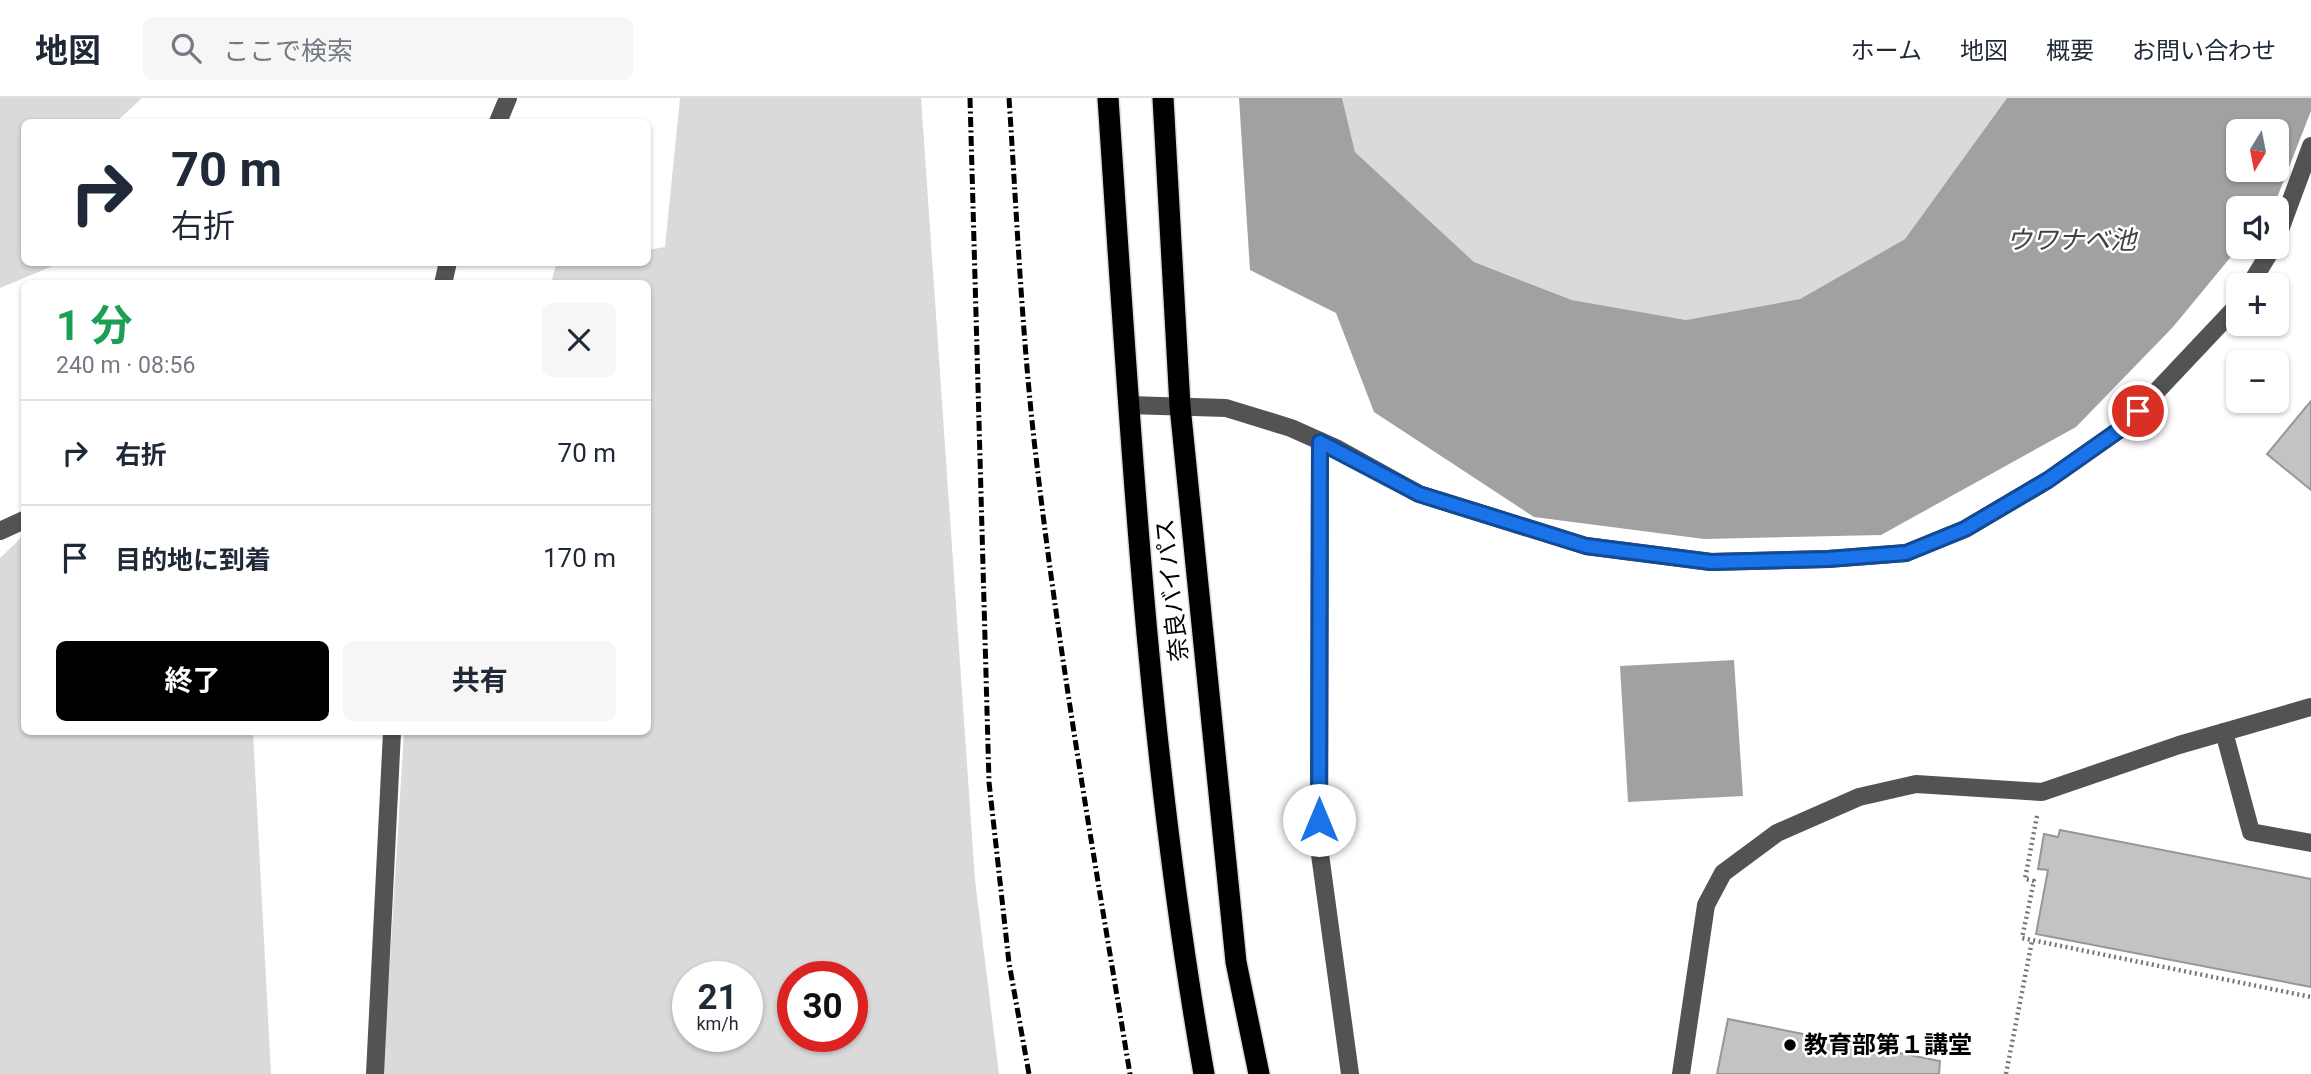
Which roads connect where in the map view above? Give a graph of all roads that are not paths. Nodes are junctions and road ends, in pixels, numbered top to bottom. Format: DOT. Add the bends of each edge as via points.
graph roads {
  1 [pos="508,98"];
  2 [pos="1108,98"];
  3 [pos="1163,98"];
  4 [pos="499,119"];
  5 [pos="2311,146"];
  6 [pos="2289,206"];
  7 [pos="2226,318"];
  8 [pos="1128,405"];
  9 [pos="1180,406"];
  10 [pos="1320,442"];
  11 [pos="21,521"];
  12 [pos="0,531"];
  13 [pos="2311,707"];
  14 [pos="2224,732"];
  15 [pos="392,735"];
  16 [pos="2311,843"];
  17 [pos="375,1074"];
  18 [pos="1204,1074"];
  19 [pos="1259,1074"];
  20 [pos="1350,1074"];
  21 [pos="1681,1074"];
  1 -- 4 [label="street"];
  2 -- 8 [label="highway, 奈良バイパス"];
  3 -- 9 [label="highway, 奈良バイパス"];
  5 -- 6 [label="street"];
  7 -- 10 [label="street" via="2122,428 2048,480 1965,529 1906,553 1711,562 1586,546 1419,494"];
  8 -- 9 [label="street"];
  8 -- 18 [label="highway, 奈良バイパス" via="1152,709"];
  9 -- 10 [label="street" via="1226,408"];
  9 -- 19 [label="highway, 奈良バイパス" via="1236,962"];
  10 -- 20 [label="street" via="1319,847"];
  11 -- 12 [label="street"];
  13 -- 14 [label="street"];
  14 -- 16 [label="street" via="2250,832"];
  14 -- 21 [label="street" via="2042,792 1916,784 1858,797 1777,833 1723,873 1706,905"];
  15 -- 17 [label="street"];
}
